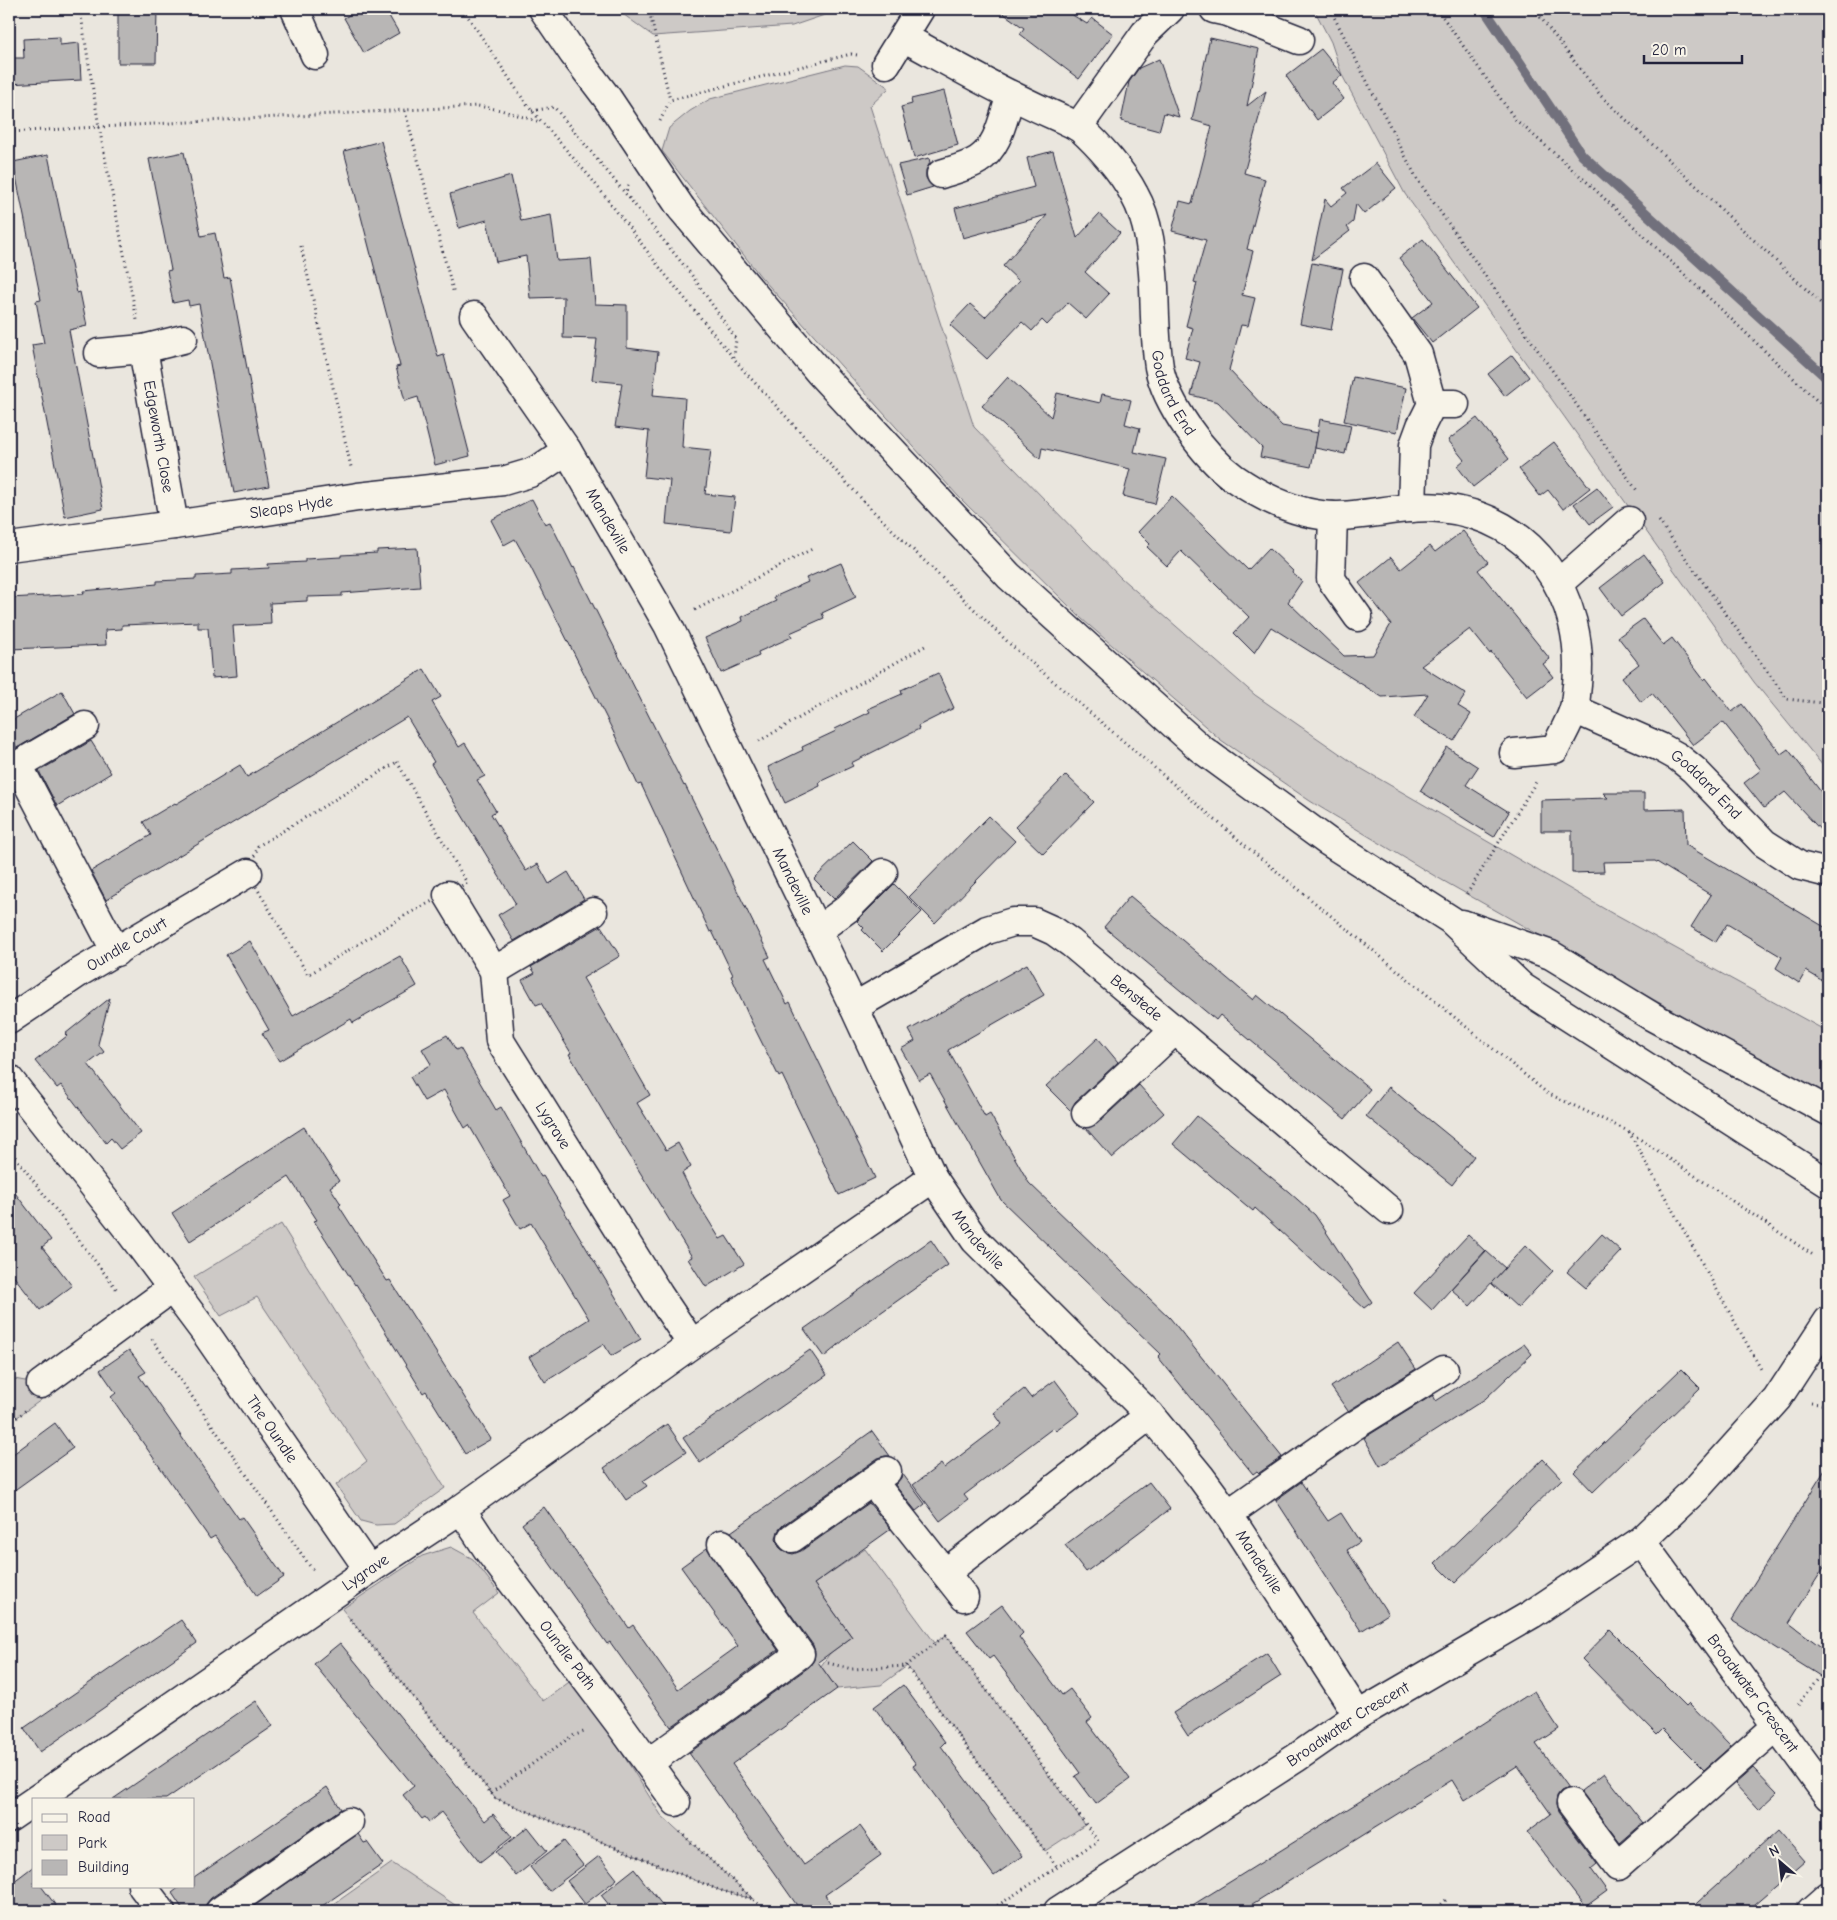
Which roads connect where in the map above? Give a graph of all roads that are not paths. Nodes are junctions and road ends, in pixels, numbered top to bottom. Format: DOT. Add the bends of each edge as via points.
graph roads {
  1 [pos="295,9"];
  2 [pos="543,9"];
  3 [pos="920,9"];
  4 [pos="1170,9"];
  5 [pos="1221,10"];
  6 [pos="903,37"];
  7 [pos="1299,40"];
  8 [pos="314,55"];
  9 [pos="886,64"];
  10 [pos="1011,95"];
  11 [pos="1078,127"];
  12 [pos="941,174"];
  13 [pos="1374,291"];
  14 [pos="474,316"];
  15 [pos="183,340"];
  16 [pos="142,349"];
  17 [pos="99,353"];
  18 [pos="567,450"];
  19 [pos="1412,508"];
  20 [pos="1333,516"];
  21 [pos="1629,521"];
  22 [pos="174,524"];
  23 [pos="9,546"];
  24 [pos="1559,583"];
  25 [pos="1358,617"];
  26 [pos="1574,709"];
  27 [pos="85,726"];
  28 [pos="1514,753"];
  29 [pos="248,873"];
  30 [pos="882,873"];
  31 [pos="1828,873"];
  32 [pos="448,894"];
  33 [pos="593,912"];
  34 [pos="1451,920"];
  35 [pos="816,931"];
  36 [pos="116,952"];
  37 [pos="494,971"];
  38 [pos="854,1007"];
  39 [pos="9,1020"];
  40 [pos="1174,1032"];
  41 [pos="9,1080"];
  42 [pos="1828,1111"];
  43 [pos="1086,1113"];
  44 [pos="933,1178"];
  45 [pos="1828,1183"];
  46 [pos="1389,1210"];
  47 [pos="171,1288"];
  48 [pos="1828,1321"];
  49 [pos="692,1344"];
  50 [pos="1444,1370"];
  51 [pos="40,1384"];
  52 [pos="1150,1415"];
  53 [pos="461,1509"];
  54 [pos="1228,1514"];
  55 [pos="792,1538"];
  56 [pos="1641,1541"];
  57 [pos="722,1544"];
  58 [pos="369,1570"];
  59 [pos="945,1573"];
  60 [pos="964,1597"];
  61 [pos="1358,1715"];
  62 [pos="1778,1727"];
  63 [pos="648,1763"];
  64 [pos="66,1791"];
  65 [pos="1828,1796"];
  66 [pos="41,1798"];
  67 [pos="32,1802"];
  68 [pos="676,1802"];
  69 [pos="1572,1803"];
  70 [pos="9,1818"];
  71 [pos="349,1822"];
  72 [pos="144,1888"];
  73 [pos="1828,1896"];
  74 [pos="162,1911"];
  75 [pos="220,1911"];
  76 [pos="1058,1911"];
  77 [pos="1811,1911"];
  1 -- 8 [label="main road"];
  2 -- 34 [label="main road, bridge" via="681,208 820,373 1009,576 1200,748 1327,841"];
  3 -- 6 [label="main road"];
  4 -- 11 [label="main road" via="1144,32"];
  5 -- 7 [label="main road"];
  6 -- 9 [label="main road"];
  6 -- 10 [label="main road, Goddard End"];
  10 -- 11 [label="main road, Goddard End"];
  10 -- 12 [label="main road" via="995,142 988,152 978,160"];
  11 -- 20 [label="main road, Goddard End" via="1135,194 1144,219 1151,246 1160,370 1181,417 1212,459 1255,492 1301,510"];
  13 -- 19 [label="main road" via="1418,354 1443,404 1420,426 1414,445"];
  14 -- 18 [label="main road, Mandeville"];
  15 -- 16 [label="main road"];
  16 -- 17 [label="main road"];
  16 -- 22 [label="main road, Edgeworth Close"];
  18 -- 22 [label="main road, Sleaps Hyde" via="530,473 503,481 358,496"];
  18 -- 35 [label="main road, Mandeville" via="668,625"];
  19 -- 20 [label="main road, Goddard End"];
  19 -- 24 [label="main road, Goddard End" via="1442,508 1483,517 1526,544"];
  20 -- 25 [label="main road" via="1330,579"];
  21 -- 24 [label="main road"];
  22 -- 23 [label="main road, Sleaps Hyde"];
  24 -- 26 [label="main road, Goddard End" via="1569,605 1578,644"];
  26 -- 28 [label="main road, Goddard End" via="1556,750"];
  26 -- 31 [label="main road, Goddard End" via="1678,757 1764,843 1800,866"];
  27 -- 36 [label="main road" via="18,765"];
  29 -- 36 [label="main road, Oundle Court"];
  30 -- 35 [label="main road" via="847,910"];
  32 -- 37 [label="main road, Lygrave"];
  33 -- 37 [label="main road"];
  34 -- 42 [label="main road" via="1550,955 1651,1016"];
  34 -- 45 [label="main road" via="1522,987"];
  35 -- 38 [label="main road, Mandeville"];
  36 -- 39 [label="main road, Oundle Court"];
  37 -- 49 [label="main road, Lygrave" via="500,1041"];
  38 -- 40 [label="main road, Benstede" via="987,930 1013,922 1034,922 1071,943"];
  38 -- 44 [label="main road, Mandeville"];
  40 -- 43 [label="main road"];
  40 -- 46 [label="main road, Benstede"];
  41 -- 47 [label="main road, The Oundle"];
  44 -- 49 [label="main road, Lygrave"];
  44 -- 52 [label="main road, Mandeville" via="975,1240"];
  47 -- 51 [label="main road"];
  47 -- 58 [label="main road, The Oundle"];
  48 -- 56 [label="main road, Broadwater Crescent" via="1777,1399 1697,1488"];
  49 -- 53 [label="main road, Lygrave"];
  50 -- 54 [label="main road" via="1352,1427"];
  52 -- 54 [label="main road, Mandeville"];
  52 -- 59 [label="main road"];
  53 -- 58 [label="main road, Lygrave"];
  53 -- 63 [label="main road, Oundle Path" via="488,1550"];
  54 -- 61 [label="main road, Mandeville"];
  55 -- 59 [label="main road" via="880,1476 916,1536"];
  56 -- 61 [label="main road, Broadwater Crescent" via="1532,1614"];
  56 -- 62 [label="main road, Broadwater Crescent"];
  57 -- 63 [label="main road" via="800,1654"];
  58 -- 64 [label="main road, Lygrave"];
  59 -- 60 [label="main road"];
  61 -- 76 [label="main road, Broadwater Crescent"];
  62 -- 65 [label="main road, Broadwater Crescent"];
  62 -- 69 [label="main road" via="1618,1866"];
  63 -- 68 [label="main road, Oundle Path"];
  64 -- 66 [label="main road, Lygrave"];
  67 -- 70 [label="main road"];
  71 -- 75 [label="main road"];
  72 -- 74 [label="main road"];
  73 -- 77 [label="main road"];
}
